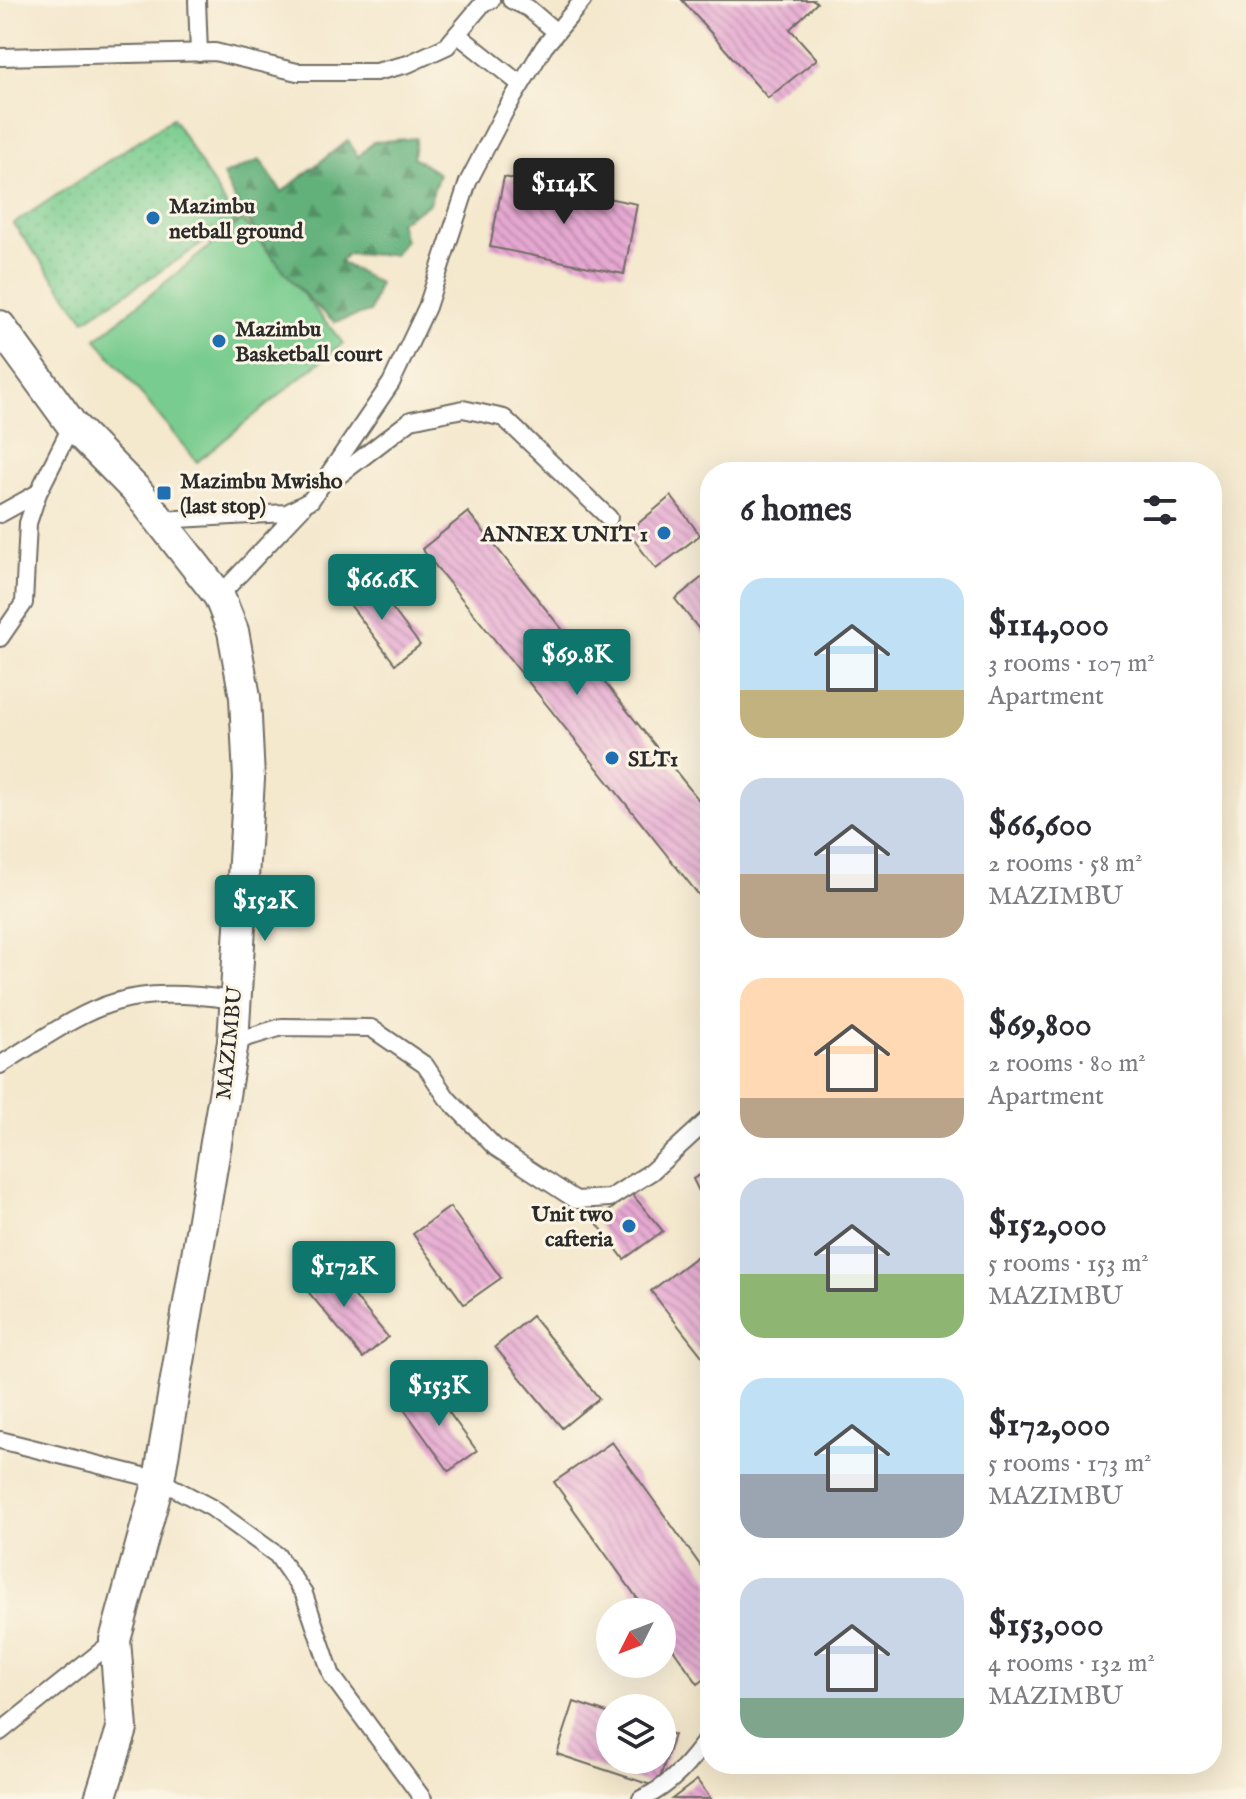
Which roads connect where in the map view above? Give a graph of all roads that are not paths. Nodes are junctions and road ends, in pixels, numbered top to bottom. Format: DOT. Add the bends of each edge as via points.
graph roads {
  1 [pos="197,0"];
  2 [pos="491,0"];
  3 [pos="511,0"];
  4 [pos="583,0"];
  5 [pos="555,31"];
  6 [pos="457,34"];
  7 [pos="199,53"];
  8 [pos="0,57"];
  9 [pos="520,84"];
  10 [pos="0,326"];
  11 [pos="72,425"];
  12 [pos="38,493"];
  13 [pos="311,500"];
  14 [pos="0,514"];
  15 [pos="609,518"];
  16 [pos="160,520"];
  17 [pos="219,596"];
  18 [pos="0,638"];
  19 [pos="234,1000"];
  20 [pos="233,1042"];
  21 [pos="0,1065"];
  22 [pos="700,1127"];
  23 [pos="0,1440"];
  24 [pos="159,1480"];
  25 [pos="115,1640"];
  26 [pos="0,1732"];
  27 [pos="700,1748"];
  28 [pos="100,1799"];
  29 [pos="423,1799"];
  30 [pos="641,1799"];
  1 -- 7 [label="lane"];
  2 -- 6 [label="lane"];
  3 -- 5 [label="lane"];
  4 -- 5 [label="lane"];
  5 -- 9 [label="lane"];
  6 -- 7 [label="lane" via="447,46 408,64 340,75"];
  6 -- 9 [label="lane"];
  7 -- 8 [label="lane"];
  9 -- 13 [label="lane" via="468,182 427,307 391,383"];
  10 -- 11 [label="street, MAZIMBU"];
  11 -- 12 [label="lane"];
  11 -- 16 [label="street, MAZIMBU"];
  12 -- 14 [label="lane"];
  12 -- 18 [label="lane" via="28,523 24,603"];
  13 -- 15 [label="lane" via="411,420 463,409 504,418"];
  13 -- 16 [label="lane" via="287,513"];
  13 -- 17 [label="lane"];
  16 -- 17 [label="street, MAZIMBU"];
  17 -- 19 [label="street, MAZIMBU" via="233,631 245,697 249,779"];
  19 -- 20 [label="street, MAZIMBU"];
  19 -- 21 [label="lane" via="178,992 130,996 74,1017"];
  20 -- 22 [label="lane" via="282,1027 371,1028 425,1065 447,1098 495,1147 576,1200 610,1198 651,1172"];
  20 -- 24 [label="street, MAZIMBU"];
  23 -- 24 [label="lane"];
  24 -- 25 [label="street, MAZIMBU"];
  24 -- 29 [label="lane" via="250,1534 289,1568 304,1594 332,1676"];
  25 -- 26 [label="lane"];
  25 -- 28 [label="street" via="122,1729"];
  27 -- 30 [label="lane" via="659,1791"];
}
